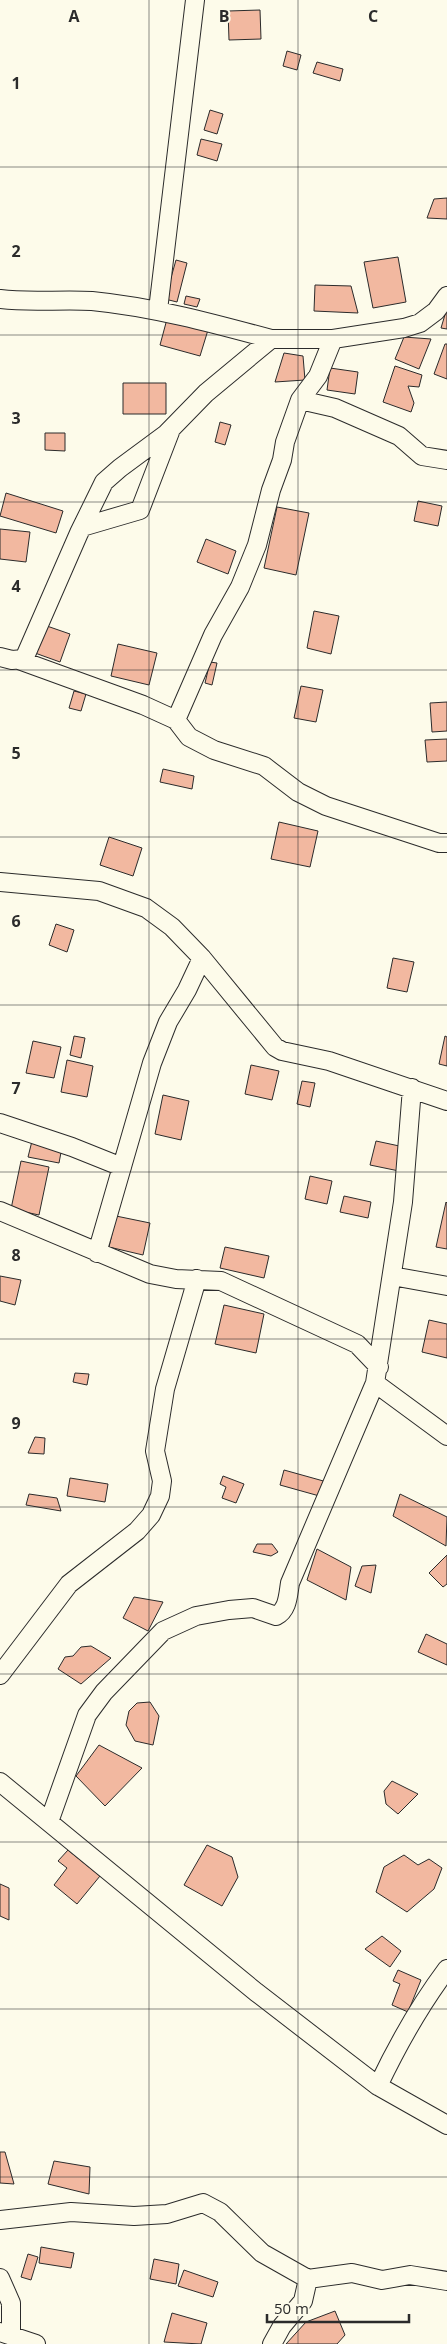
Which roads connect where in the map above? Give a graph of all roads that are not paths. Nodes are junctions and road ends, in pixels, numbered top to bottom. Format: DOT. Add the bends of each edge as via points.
graph roads {
  1 [pos="195,0"];
  2 [pos="447,296"];
  3 [pos="0,299"];
  4 [pos="158,310"];
  5 [pos="271,339"];
  6 [pos="333,339"];
  7 [pos="300,400"];
  8 [pos="170,430"];
  9 [pos="447,460"];
  10 [pos="82,527"];
  11 [pos="0,657"];
  12 [pos="20,660"];
  13 [pos="176,720"];
  14 [pos="447,843"];
  15 [pos="0,882"];
  16 [pos="202,958"];
  17 [pos="412,1088"];
  18 [pos="447,1101"];
  19 [pos="0,1123"];
  20 [pos="122,1166"];
  21 [pos="0,1211"];
  22 [pos="97,1253"];
  23 [pos="392,1276"];
  24 [pos="197,1278"];
  25 [pos="447,1286"];
  26 [pos="377,1375"];
  27 [pos="447,1436"];
  28 [pos="0,1675"];
  29 [pos="0,1782"];
  30 [pos="49,1822"];
  31 [pos="447,1969"];
  32 [pos="378,2086"];
  33 [pos="447,2125"];
  34 [pos="0,2220"];
  35 [pos="0,2278"];
  36 [pos="308,2278"];
  37 [pos="447,2281"];
  38 [pos="5,2334"];
  39 [pos="36,2344"];
  40 [pos="272,2344"];
  1 -- 4 [label="street"];
  2 -- 6 [label="street" via="420,323"];
  3 -- 4 [label="street" via="92,301"];
  4 -- 5 [label="street"];
  5 -- 6 [label="street"];
  5 -- 8 [label="street" via="206,393"];
  6 -- 7 [label="street" via="318,376"];
  7 -- 9 [label="street" via="335,408 399,436 422,456"];
  7 -- 13 [label="street" via="257,545"];
  8 -- 10 [label="street" via="104,482"];
  8 -- 10 [label="street" via="140,510"];
  10 -- 12 [label="street" via="26,656"];
  11 -- 12 [label="street"];
  12 -- 13 [label="street"];
  13 -- 14 [label="street" via="190,737 214,750 264,766 298,792 326,806"];
  15 -- 16 [label="street" via="99,891 146,908 172,927"];
  16 -- 17 [label="street" via="274,1047"];
  16 -- 20 [label="street" via="168,1022 152,1063"];
  17 -- 18 [label="street"];
  17 -- 23 [label="street" via="403,1202"];
  19 -- 20 [label="street"];
  20 -- 22 [label="street"];
  21 -- 22 [label="street"];
  22 -- 24 [label="street" via="150,1274"];
  23 -- 25 [label="street"];
  23 -- 26 [label="street"];
  24 -- 26 [label="street" via="221,1282 357,1344"];
  24 -- 28 [label="street" via="165,1389 155,1452 162,1481 160,1496 137,1531 69,1584"];
  26 -- 27 [label="street"];
  26 -- 30 [label="street" via="290,1583 282,1613 276,1616 253,1608 229,1610 196,1616 163,1631 104,1692 87,1716"];
  29 -- 30 [label="street"];
  30 -- 32 [label="street" via="256,1992"];
  31 -- 32 [label="street" via="419,2008"];
  32 -- 33 [label="street"];
  34 -- 36 [label="street" via="71,2212 134,2216 168,2214 203,2203 220,2212 262,2253"];
  35 -- 38 [label="street" via="12,2302"];
  36 -- 37 [label="street" via="352,2273 382,2280 410,2275"];
  36 -- 40 [label="street" via="303,2301"];
  38 -- 39 [label="street"];
}
